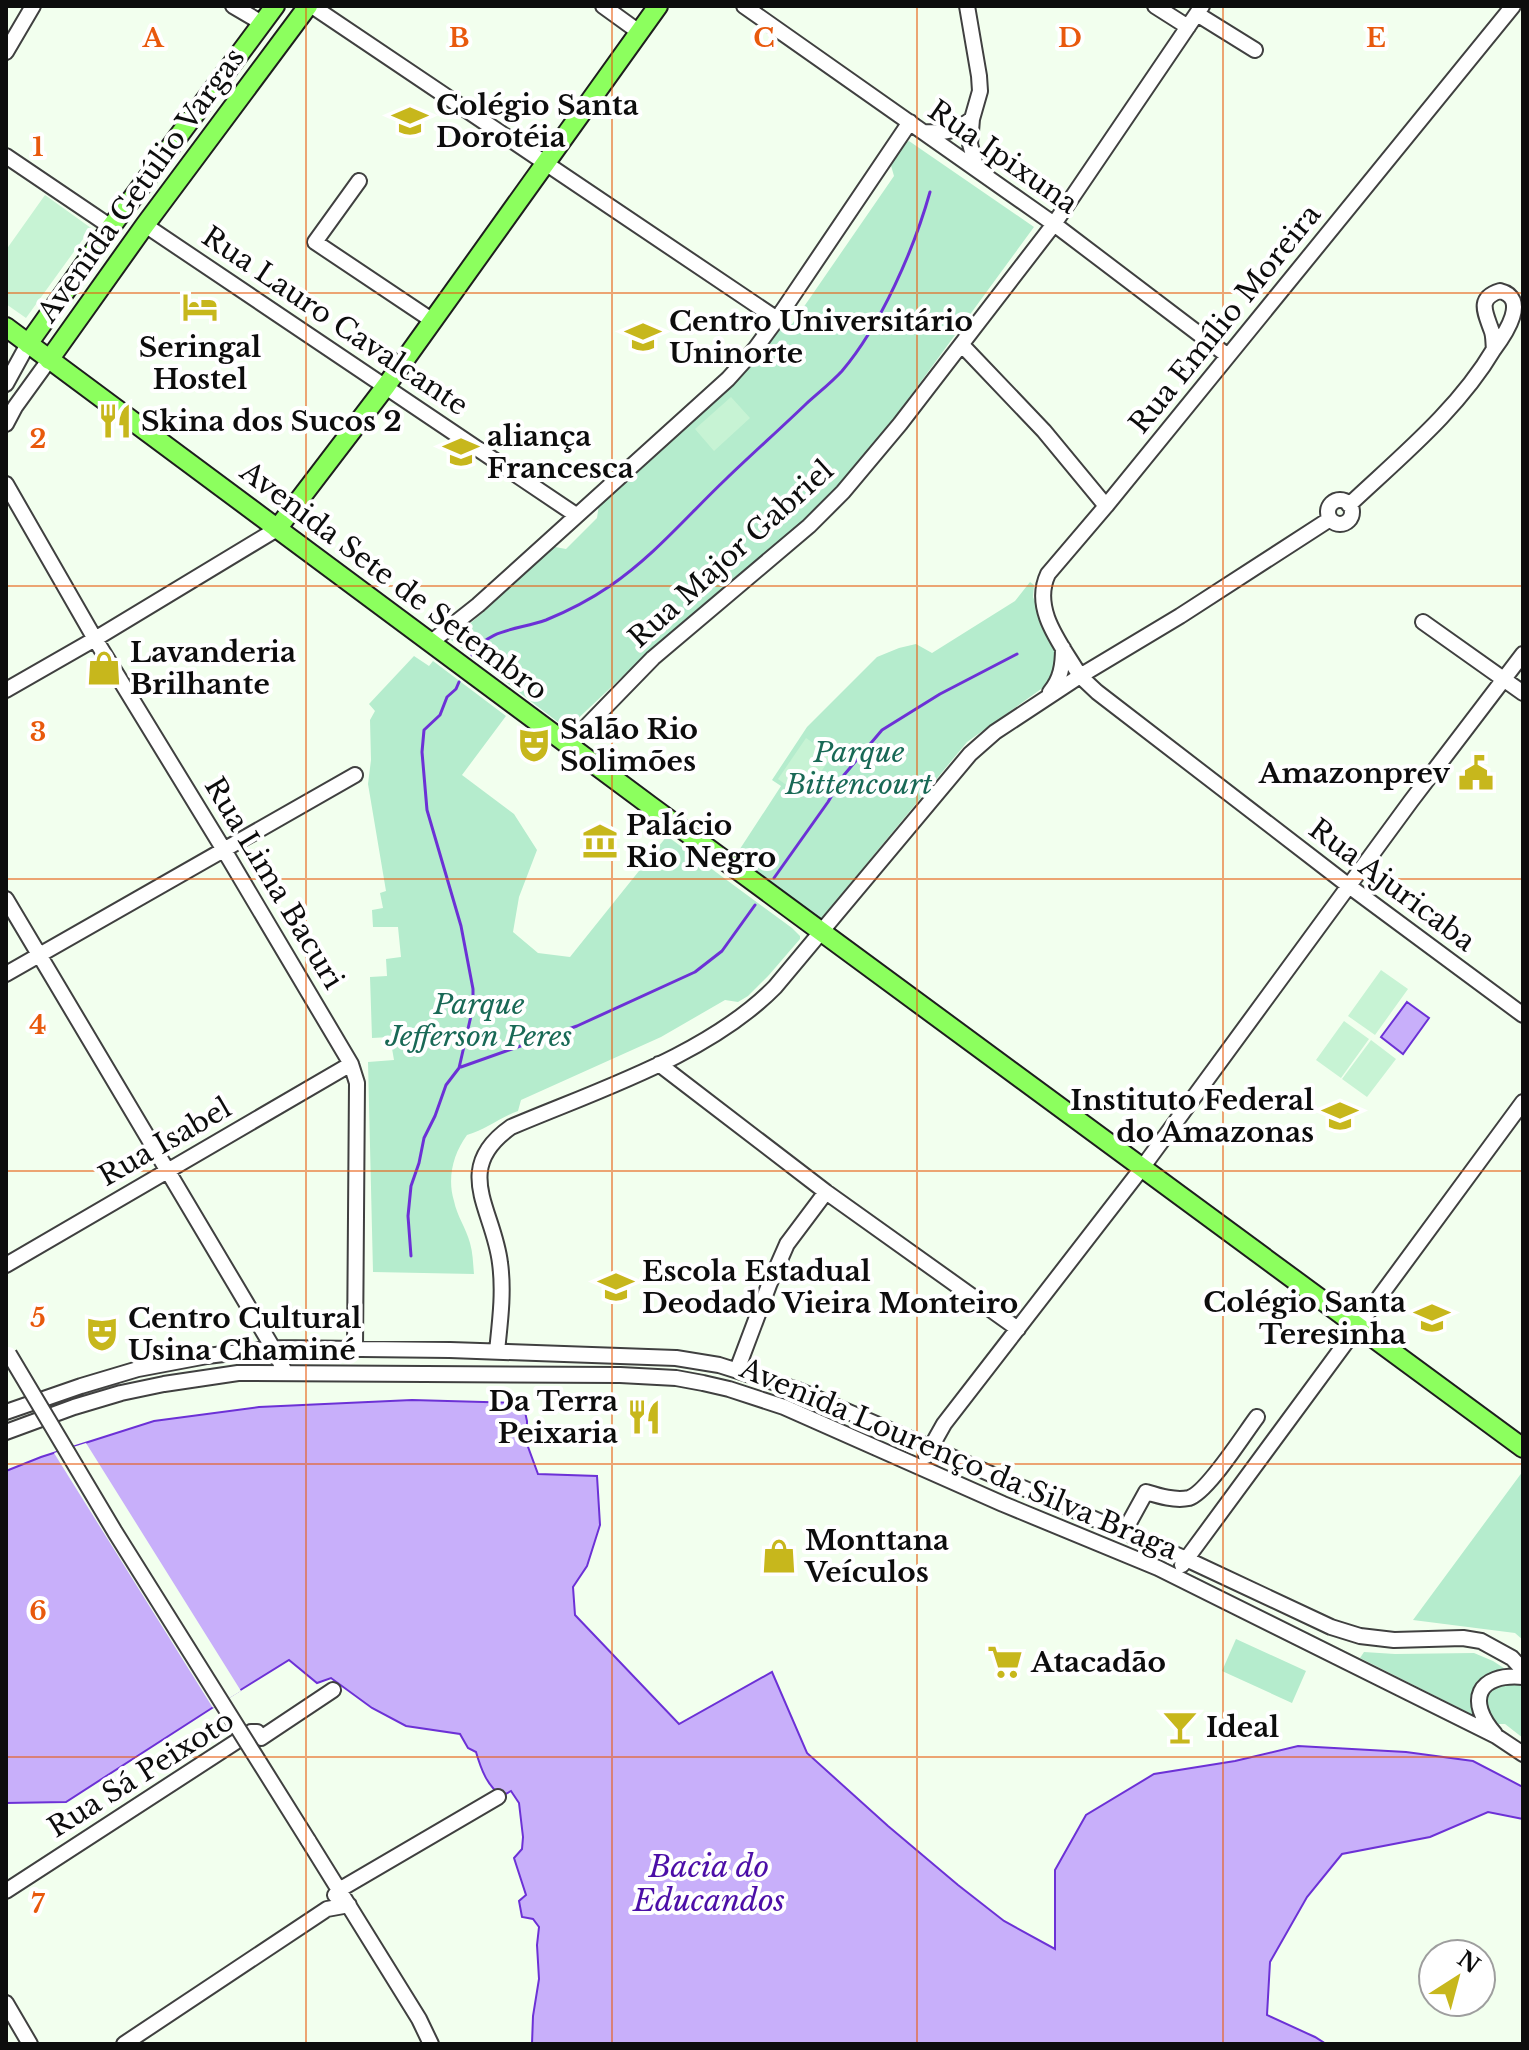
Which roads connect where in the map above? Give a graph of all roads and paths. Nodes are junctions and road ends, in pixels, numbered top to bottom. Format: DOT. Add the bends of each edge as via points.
graph roads {
  1 [pos="33,6"];
  2 [pos="233,6"];
  3 [pos="275,6"];
  4 [pos="310,6"];
  5 [pos="603,6"];
  6 [pos="658,6"];
  7 [pos="744,6"];
  8 [pos="967,6"];
  9 [pos="1155,6"];
  10 [pos="1513,6"];
  11 [pos="1199,10"];
  12 [pos="262,23"];
  13 [pos="1188,27"];
  14 [pos="639,32"];
  15 [pos="1255,50"];
  16 [pos="6,52"];
  17 [pos="972,119"];
  18 [pos="910,122"];
  19 [pos="924,132"];
  20 [pos="6,156"];
  21 [pos="545,164"];
  22 [pos="977,170"];
  23 [pos="359,181"];
  24 [pos="1054,224"];
  25 [pos="145,225"];
  26 [pos="111,227"];
  27 [pos="777,319"];
  28 [pos="433,321"];
  29 [pos="6,327"];
  30 [pos="28,344"];
  31 [pos="962,345"];
  32 [pos="1494,349"];
  33 [pos="1228,356"];
  34 [pos="49,360"];
  35 [pos="6,384"];
  36 [pos="386,386"];
  37 [pos="6,424"];
  38 [pos="6,484"];
  39 [pos="1106,506"];
  40 [pos="576,515"];
  41 [pos="277,529"];
  42 [pos="1423,622"];
  43 [pos="95,639"];
  44 [pos="430,643"];
  45 [pos="1062,646"];
  46 [pos="1523,654"];
  47 [pos="1079,676"];
  48 [pos="1505,679"];
  49 [pos="6,690"];
  50 [pos="1523,693"];
  51 [pos="1045,698"];
  52 [pos="570,747"];
  53 [pos="355,775"];
  54 [pos="224,850"];
  55 [pos="1349,886"];
  56 [pos="6,899"];
  57 [pos="820,932"];
  58 [pos="40,954"];
  59 [pos="6,974"];
  60 [pos="1523,1015"];
  61 [pos="351,1064"];
  62 [pos="659,1064"];
  63 [pos="1523,1102"];
  64 [pos="1142,1168"];
  65 [pos="167,1171"];
  66 [pos="826,1192"];
  67 [pos="6,1265"];
  68 [pos="1357,1326"];
  69 [pos="1018,1329"];
  70 [pos="273,1348"];
  71 [pos="355,1349"];
  72 [pos="450,1350"];
  73 [pos="7,1351"];
  74 [pos="497,1351"];
  75 [pos="737,1370"];
  76 [pos="285,1372"];
  77 [pos="451,1374"];
  78 [pos="811,1396"];
  79 [pos="6,1412"];
  80 [pos="803,1416"];
  81 [pos="1257,1417"];
  82 [pos="6,1432"];
  83 [pos="1520,1446"];
  84 [pos="930,1448"];
  85 [pos="921,1468"];
  86 [pos="1124,1532"];
  87 [pos="1186,1559"];
  88 [pos="1175,1576"];
  89 [pos="1523,1670"];
  90 [pos="1523,1677"];
  91 [pos="333,1690"];
  92 [pos="1496,1736"];
  93 [pos="1523,1754"];
  94 [pos="498,1797"];
  95 [pos="339,1890"];
  96 [pos="6,1891"];
  97 [pos="349,1905"];
  98 [pos="327,1909"];
  99 [pos="6,2003"];
  100 [pos="30,2044"];
  101 [pos="124,2044"];
  102 [pos="431,2044"];
  1 -- 16 [label="street"];
  2 -- 12 [label="street"];
  3 -- 12 [label="main road, Avenida Getúlio Vargas"];
  4 -- 21 [label="street"];
  4 -- 25 [label="main road, Avenida Getúlio Vargas"];
  5 -- 14 [label="street"];
  6 -- 14 [label="main road"];
  7 -- 18 [label="street, Rua Ipixuna"];
  8 -- 17 [label="street" via="980,91"];
  9 -- 13 [label="street"];
  10 -- 33 [label="street, Rua Emílio Moreira"];
  11 -- 13 [label="street, Rua Major Gabriel"];
  11 -- 15 [label="street"];
  12 -- 26 [label="main road, Avenida Getúlio Vargas"];
  13 -- 24 [label="street, Rua Major Gabriel"];
  14 -- 21 [label="main road"];
  17 -- 19 [label="street" via="944,133"];
  17 -- 22 [label="street" via="970,144"];
  18 -- 19 [label="street, Rua Ipixuna"];
  18 -- 27 [label="street"];
  19 -- 22 [label="street, Rua Ipixuna"];
  20 -- 26 [label="street"];
  21 -- 27 [label="street"];
  21 -- 28 [label="main road"];
  22 -- 24 [label="street, Rua Ipixuna"];
  23 -- 28 [label="street" via="315,242"];
  24 -- 31 [label="street, Rua Major Gabriel"];
  24 -- 33 [label="street, Rua Ipixuna"];
  25 -- 34 [label="main road, Avenida Getúlio Vargas"];
  25 -- 36 [label="street, Rua Lauro Cavalcante"];
  26 -- 30 [label="main road, Avenida Getúlio Vargas"];
  27 -- 40 [label="street" via="728,379"];
  28 -- 36 [label="main road"];
  29 -- 30 [label="main road, Avenida Sete de Setembro"];
  30 -- 34 [label="main road, Avenida Sete de Setembro"];
  30 -- 35 [label="street"];
  31 -- 39 [label="street"];
  31 -- 52 [label="street, Rua Major Gabriel" via="826,510 653,658"];
  32 -- 47 [label="street" via="1450,406 1349,505 1331,504 1330,519"];
  33 -- 39 [label="street, Rua Emílio Moreira"];
  34 -- 37 [label="street"];
  34 -- 41 [label="main road, Avenida Sete de Setembro"];
  36 -- 40 [label="street, Rua Lauro Cavalcante"];
  36 -- 41 [label="main road"];
  38 -- 43 [label="street, Rua Lima Bacuri"];
  39 -- 45 [label="street, Rua Emílio Moreira" via="1043,585 1045,613"];
  40 -- 44 [label="street"];
  41 -- 43 [label="street"];
  41 -- 44 [label="main road, Avenida Sete de Setembro"];
  42 -- 48 [label="street"];
  43 -- 49 [label="street"];
  43 -- 54 [label="street, Rua Lima Bacuri"];
  44 -- 52 [label="main road, Avenida Sete de Setembro"];
  45 -- 47 [label="street, Rua Emílio Moreira"];
  45 -- 51 [label="street" via="1060,675"];
  46 -- 48 [label="street"];
  47 -- 51 [label="street"];
  47 -- 55 [label="street, Rua Ajuricaba"];
  48 -- 50 [label="street"];
  48 -- 55 [label="street"];
  51 -- 57 [label="street" via="970,754"];
  52 -- 57 [label="main road, Avenida Sete de Setembro"];
  53 -- 54 [label="street"];
  54 -- 58 [label="street"];
  54 -- 61 [label="street, Rua Lima Bacuri"];
  55 -- 60 [label="street, Rua Ajuricaba"];
  55 -- 64 [label="street"];
  56 -- 58 [label="street"];
  57 -- 62 [label="street" via="747,1013"];
  57 -- 64 [label="main road, Avenida Sete de Setembro"];
  58 -- 59 [label="street"];
  58 -- 65 [label="street"];
  61 -- 65 [label="street, Rua Isabel"];
  61 -- 71 [label="street, Rua Lima Bacuri" via="357,1083"];
  62 -- 66 [label="street"];
  62 -- 74 [label="street" via="511,1127 489,1148 478,1176 500,1264"];
  63 -- 68 [label="street"];
  64 -- 68 [label="main road, Avenida Sete de Setembro"];
  64 -- 69 [label="street"];
  65 -- 67 [label="street, Rua Isabel"];
  65 -- 70 [label="street"];
  66 -- 69 [label="street"];
  66 -- 75 [label="street" via="787,1244"];
  68 -- 83 [label="main road, Avenida Sete de Setembro"];
  68 -- 87 [label="street"];
  69 -- 84 [label="street"];
  70 -- 71 [label="street, Avenida Lourenço da Silva Braga"];
  70 -- 76 [label="street"];
  70 -- 79 [label="street, Avenida Lourenço da Silva Braga" via="138,1369"];
  71 -- 72 [label="street, Avenida Lourenço da Silva Braga"];
  72 -- 74 [label="street, Avenida Lourenço da Silva Braga"];
  72 -- 77 [label="street"];
  73 -- 95 [label="street, bridge"];
  74 -- 75 [label="street, Avenida Lourenço da Silva Braga" via="676,1358"];
  75 -- 78 [label="street, Avenida Lourenço da Silva Braga"];
  76 -- 77 [label="street, Avenida Lourenço da Silva Braga"];
  76 -- 82 [label="street, Avenida Lourenço da Silva Braga" via="238,1373 150,1387"];
  77 -- 80 [label="street, Avenida Lourenço da Silva Braga" via="676,1378 729,1389"];
  78 -- 80 [label="street"];
  78 -- 84 [label="street, Avenida Lourenço da Silva Braga"];
  80 -- 85 [label="street, Avenida Lourenço da Silva Braga"];
  81 -- 86 [label="street" via="1198,1494 1179,1499 1146,1492"];
  84 -- 85 [label="street"];
  84 -- 86 [label="street, Avenida Lourenço da Silva Braga"];
  85 -- 88 [label="street, Avenida Lourenço da Silva Braga"];
  86 -- 87 [label="street, Avenida Lourenço da Silva Braga"];
  87 -- 88 [label="street"];
  87 -- 89 [label="street, Avenida Lourenço da Silva Braga" via="1331,1627 1394,1640 1481,1641"];
  88 -- 92 [label="street, Avenida Lourenço da Silva Braga"];
  90 -- 92 [label="street" via="1499,1678 1479,1695 1481,1713"];
  91 -- 96 [label="street, Rua Sá Peixoto" via="261,1738 251,1732"];
  92 -- 93 [label="street, Avenida Lourenço da Silva Braga"];
  94 -- 95 [label="street"];
  95 -- 97 [label="street"];
  95 -- 98 [label="street"];
  97 -- 98 [label="street"];
  97 -- 102 [label="street"];
  98 -- 101 [label="street"];
  99 -- 100 [label="street"];
}
